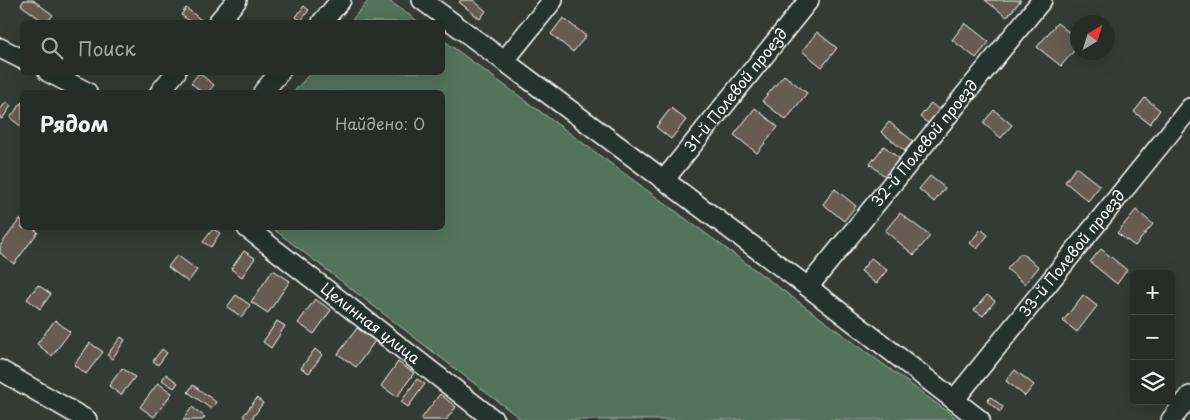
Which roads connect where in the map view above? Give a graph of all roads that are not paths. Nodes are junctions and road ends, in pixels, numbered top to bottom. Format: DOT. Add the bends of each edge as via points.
graph roads {
  1 [pos="237,0"];
  2 [pos="341,0"];
  3 [pos="422,0"];
  4 [pos="553,0"];
  5 [pos="809,0"];
  6 [pos="1042,0"];
  7 [pos="220,20"];
  8 [pos="324,20"];
  9 [pos="0,48"];
  10 [pos="20,58"];
  11 [pos="504,61"];
  12 [pos="54,75"];
  13 [pos="174,75"];
  14 [pos="277,75"];
  15 [pos="83,90"];
  16 [pos="162,90"];
  17 [pos="265,90"];
  18 [pos="1190,108"];
  19 [pos="664,180"];
  20 [pos="250,230"];
  21 [pos="808,287"];
  22 [pos="0,370"];
  23 [pos="1190,396"];
  24 [pos="954,400"];
  25 [pos="87,420"];
  26 [pos="494,420"];
  27 [pos="980,420"];
  28 [pos="1171,420"];
  1 -- 7 [label="street"];
  2 -- 8 [label="street"];
  3 -- 11 [label="street"];
  4 -- 11 [label="street"];
  5 -- 19 [label="street, 31-й Полевой проезд"];
  6 -- 21 [label="street, 32-й Полевой проезд"];
  9 -- 10 [label="street"];
  11 -- 19 [label="street"];
  12 -- 15 [label="street"];
  13 -- 16 [label="street"];
  14 -- 17 [label="street"];
  18 -- 24 [label="street, 33-й Полевой проезд"];
  19 -- 21 [label="street"];
  20 -- 26 [label="street, Целинная улица"];
  21 -- 24 [label="street"];
  22 -- 25 [label="street"];
  23 -- 28 [label="street"];
  24 -- 27 [label="street"];
}
